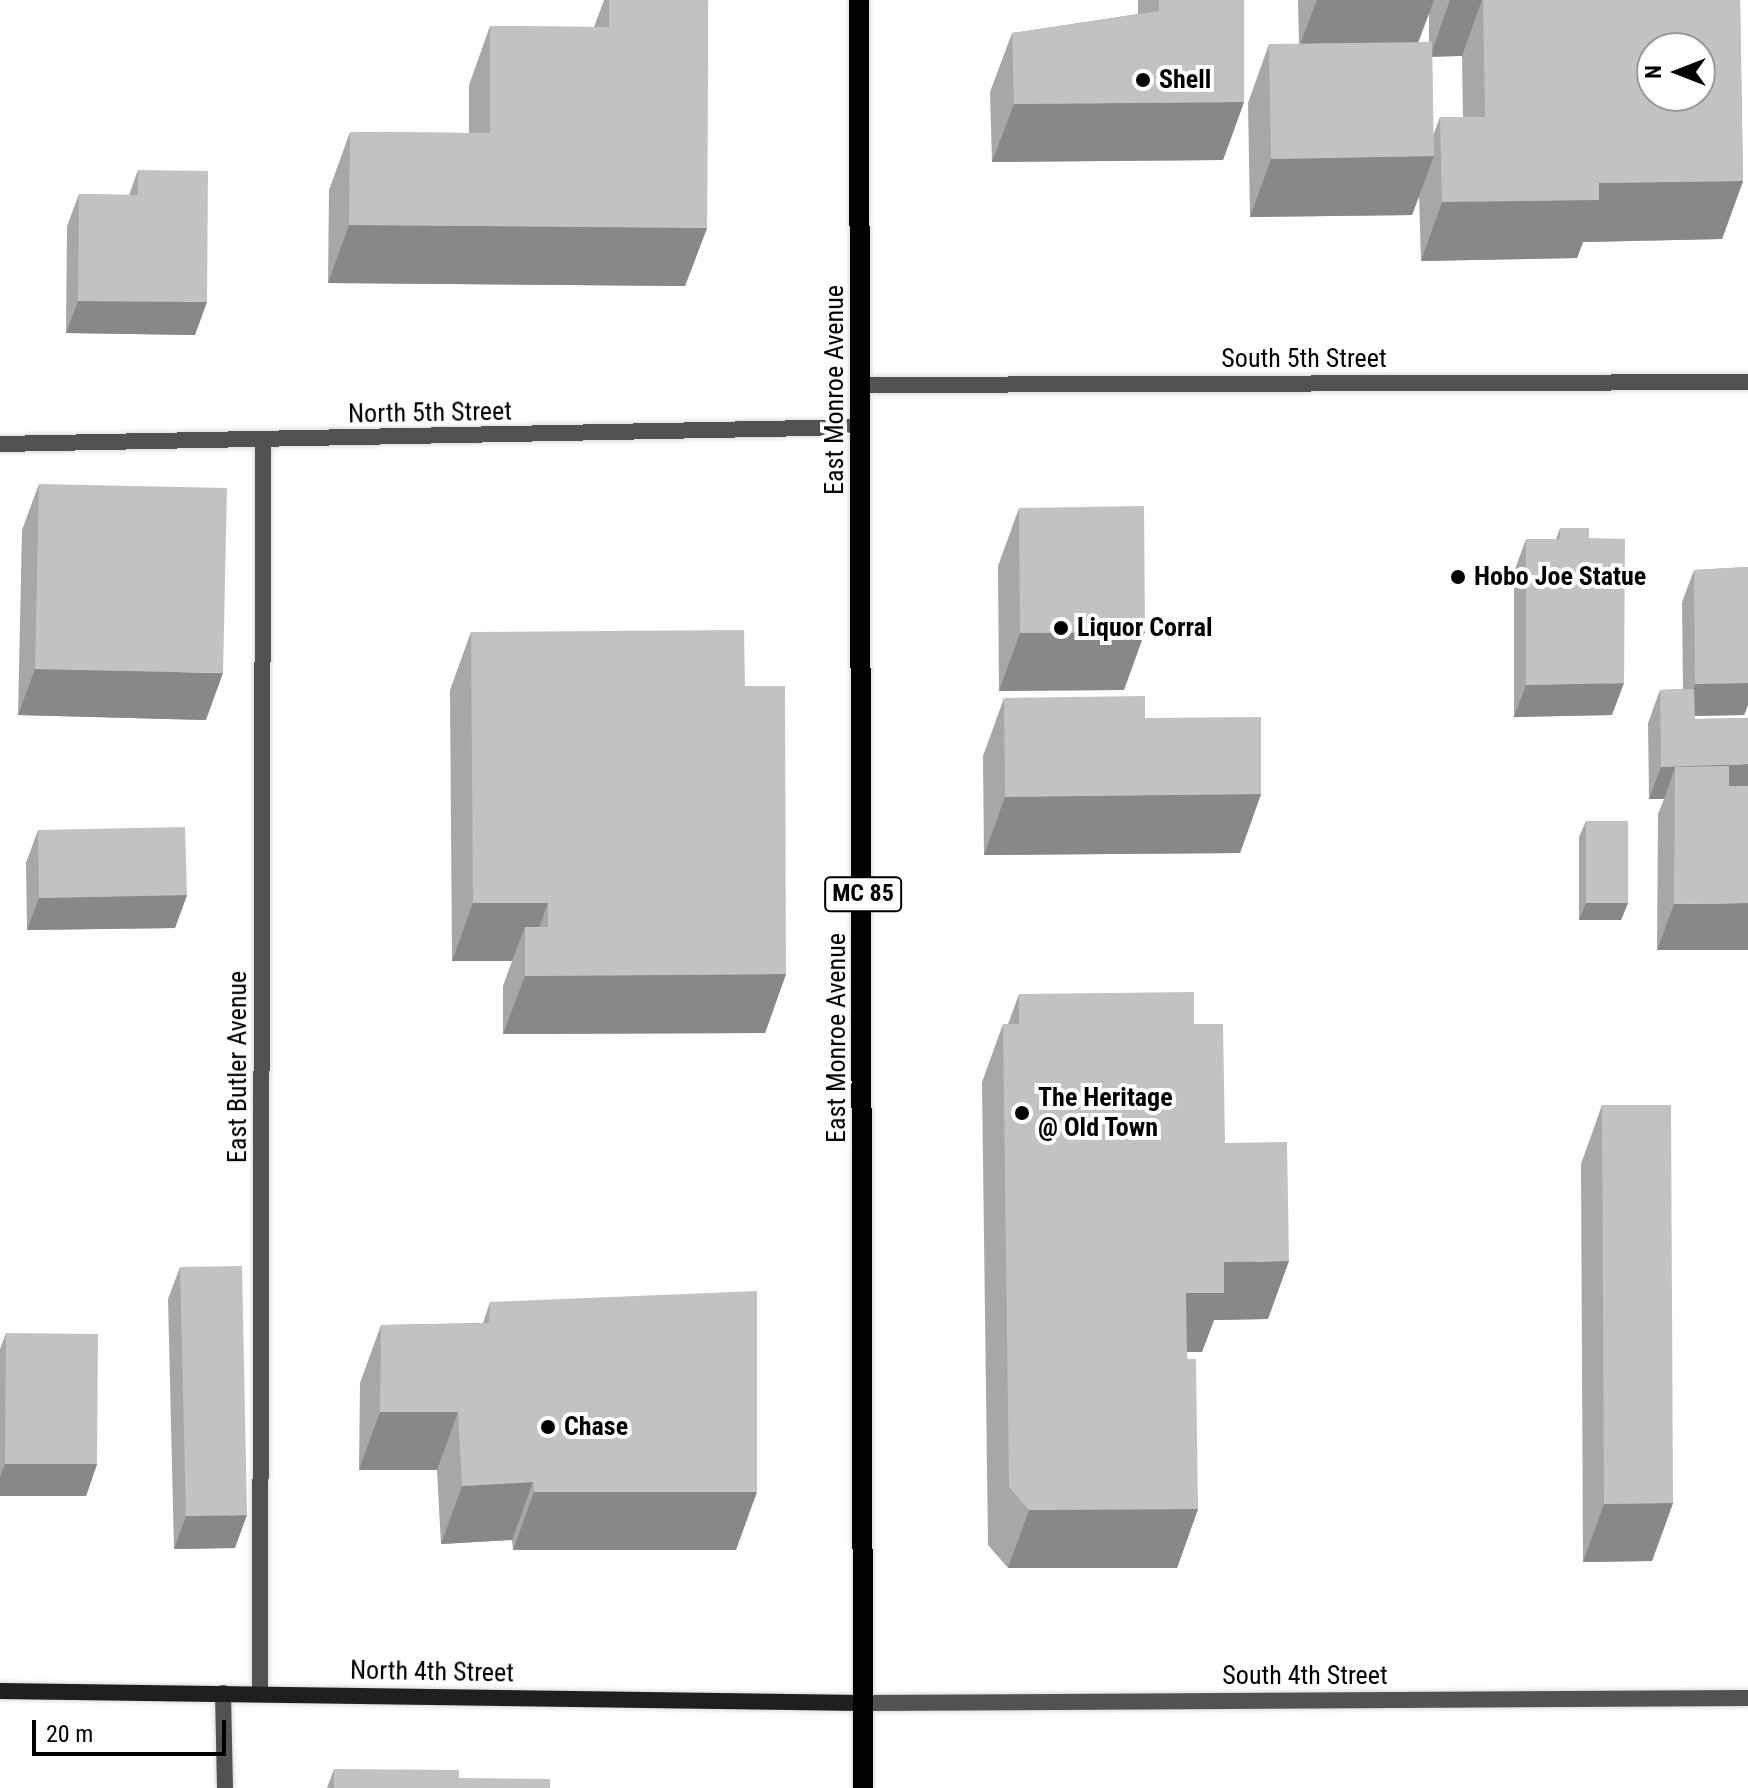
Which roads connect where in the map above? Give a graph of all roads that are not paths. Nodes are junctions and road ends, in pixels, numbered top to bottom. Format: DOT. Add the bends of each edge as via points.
graph roads {
  1 [pos="859,0"];
  2 [pos="1748,382"];
  3 [pos="860,385"];
  4 [pos="861,427"];
  5 [pos="263,441"];
  6 [pos="0,444"];
  7 [pos="0,1691"];
  8 [pos="223,1693"];
  9 [pos="260,1693"];
  10 [pos="1748,1698"];
  11 [pos="863,1703"];
  12 [pos="225,1788"];
  13 [pos="863,1788"];
  1 -- 3 [label="main road, East Monroe Avenue / MC 85"];
  2 -- 3 [label="street, South 5th Street"];
  3 -- 4 [label="main road, East Monroe Avenue / MC 85"];
  4 -- 5 [label="street, North 5th Street"];
  4 -- 11 [label="main road, East Monroe Avenue / MC 85"];
  5 -- 6 [label="street, North 5th Street"];
  5 -- 9 [label="street, East Butler Avenue"];
  7 -- 8 [label="street, North 4th Street"];
  8 -- 9 [label="street, North 4th Street"];
  8 -- 12 [label="street"];
  9 -- 11 [label="street, North 4th Street"];
  10 -- 11 [label="street, South 4th Street"];
  11 -- 13 [label="main road, East Monroe Avenue / MC 85"];
}
